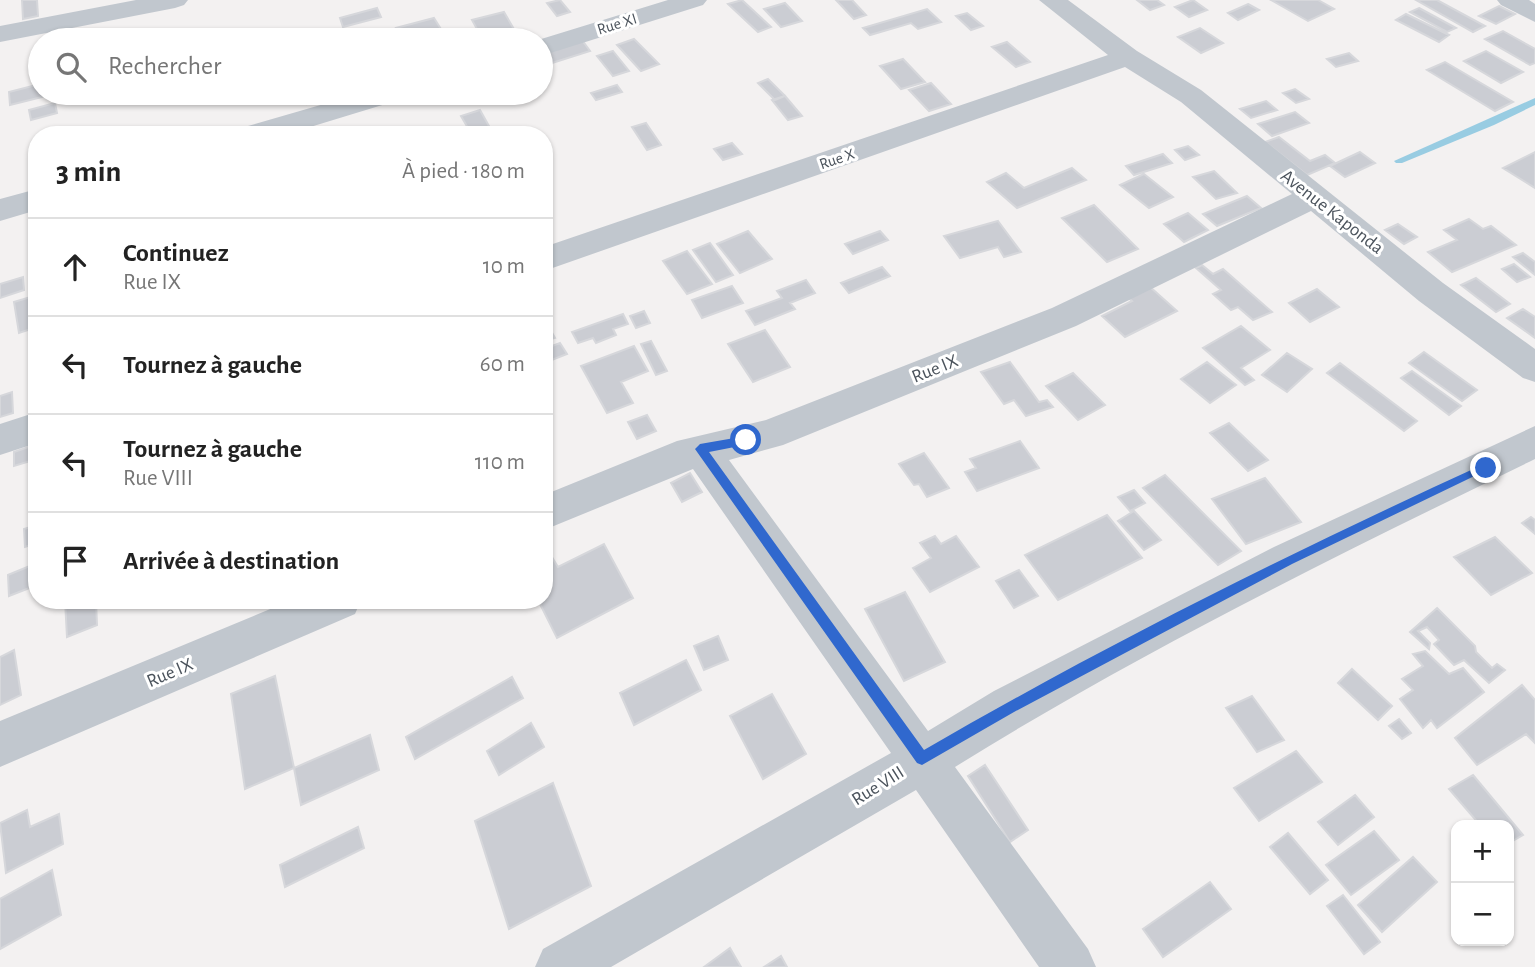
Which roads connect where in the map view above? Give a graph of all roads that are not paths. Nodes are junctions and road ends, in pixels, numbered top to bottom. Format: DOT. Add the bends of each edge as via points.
graph roads {
  1 [pos="175,0"];
  2 [pos="694,0"];
  3 [pos="1052,0"];
  4 [pos="1510,0"];
  5 [pos="1535,13"];
  6 [pos="31,28"];
  7 [pos="28,29"];
  8 [pos="0,34"];
  9 [pos="553,44"];
  10 [pos="1128,57"];
  11 [pos="352,105"];
  12 [pos="281,126"];
  13 [pos="1315,196"];
  14 [pos="28,202"];
  15 [pos="0,211"];
  16 [pos="553,256"];
  17 [pos="1535,368"];
  18 [pos="28,429"];
  19 [pos="0,440"];
  20 [pos="1535,442"];
  21 [pos="700,449"];
  22 [pos="553,509"];
  23 [pos="319,609"];
  24 [pos="0,744"];
  25 [pos="922,758"];
  26 [pos="561,967"];
  27 [pos="1070,967"];
  1 -- 6 [label="street"];
  2 -- 9 [label="street, Rue XI"];
  3 -- 10 [label="street, Avenue Kaponda"];
  4 -- 5 [label="street"];
  7 -- 8 [label="street"];
  10 -- 13 [label="street, Avenue Kaponda" via="1191,96"];
  10 -- 16 [label="street, Rue X"];
  11 -- 12 [label="street"];
  13 -- 17 [label="street, Avenue Kaponda" via="1431,292"];
  13 -- 21 [label="street, Rue IX" via="1052,322 770,434"];
  14 -- 15 [label="street"];
  18 -- 19 [label="street"];
  20 -- 25 [label="street, Rue VIII" via="1288,560"];
  21 -- 22 [label="street, Rue IX"];
  21 -- 25 [label="street"];
  23 -- 24 [label="street, Rue IX"];
  25 -- 26 [label="street, Rue VIII" via="841,810"];
  25 -- 27 [label="street"];
}
